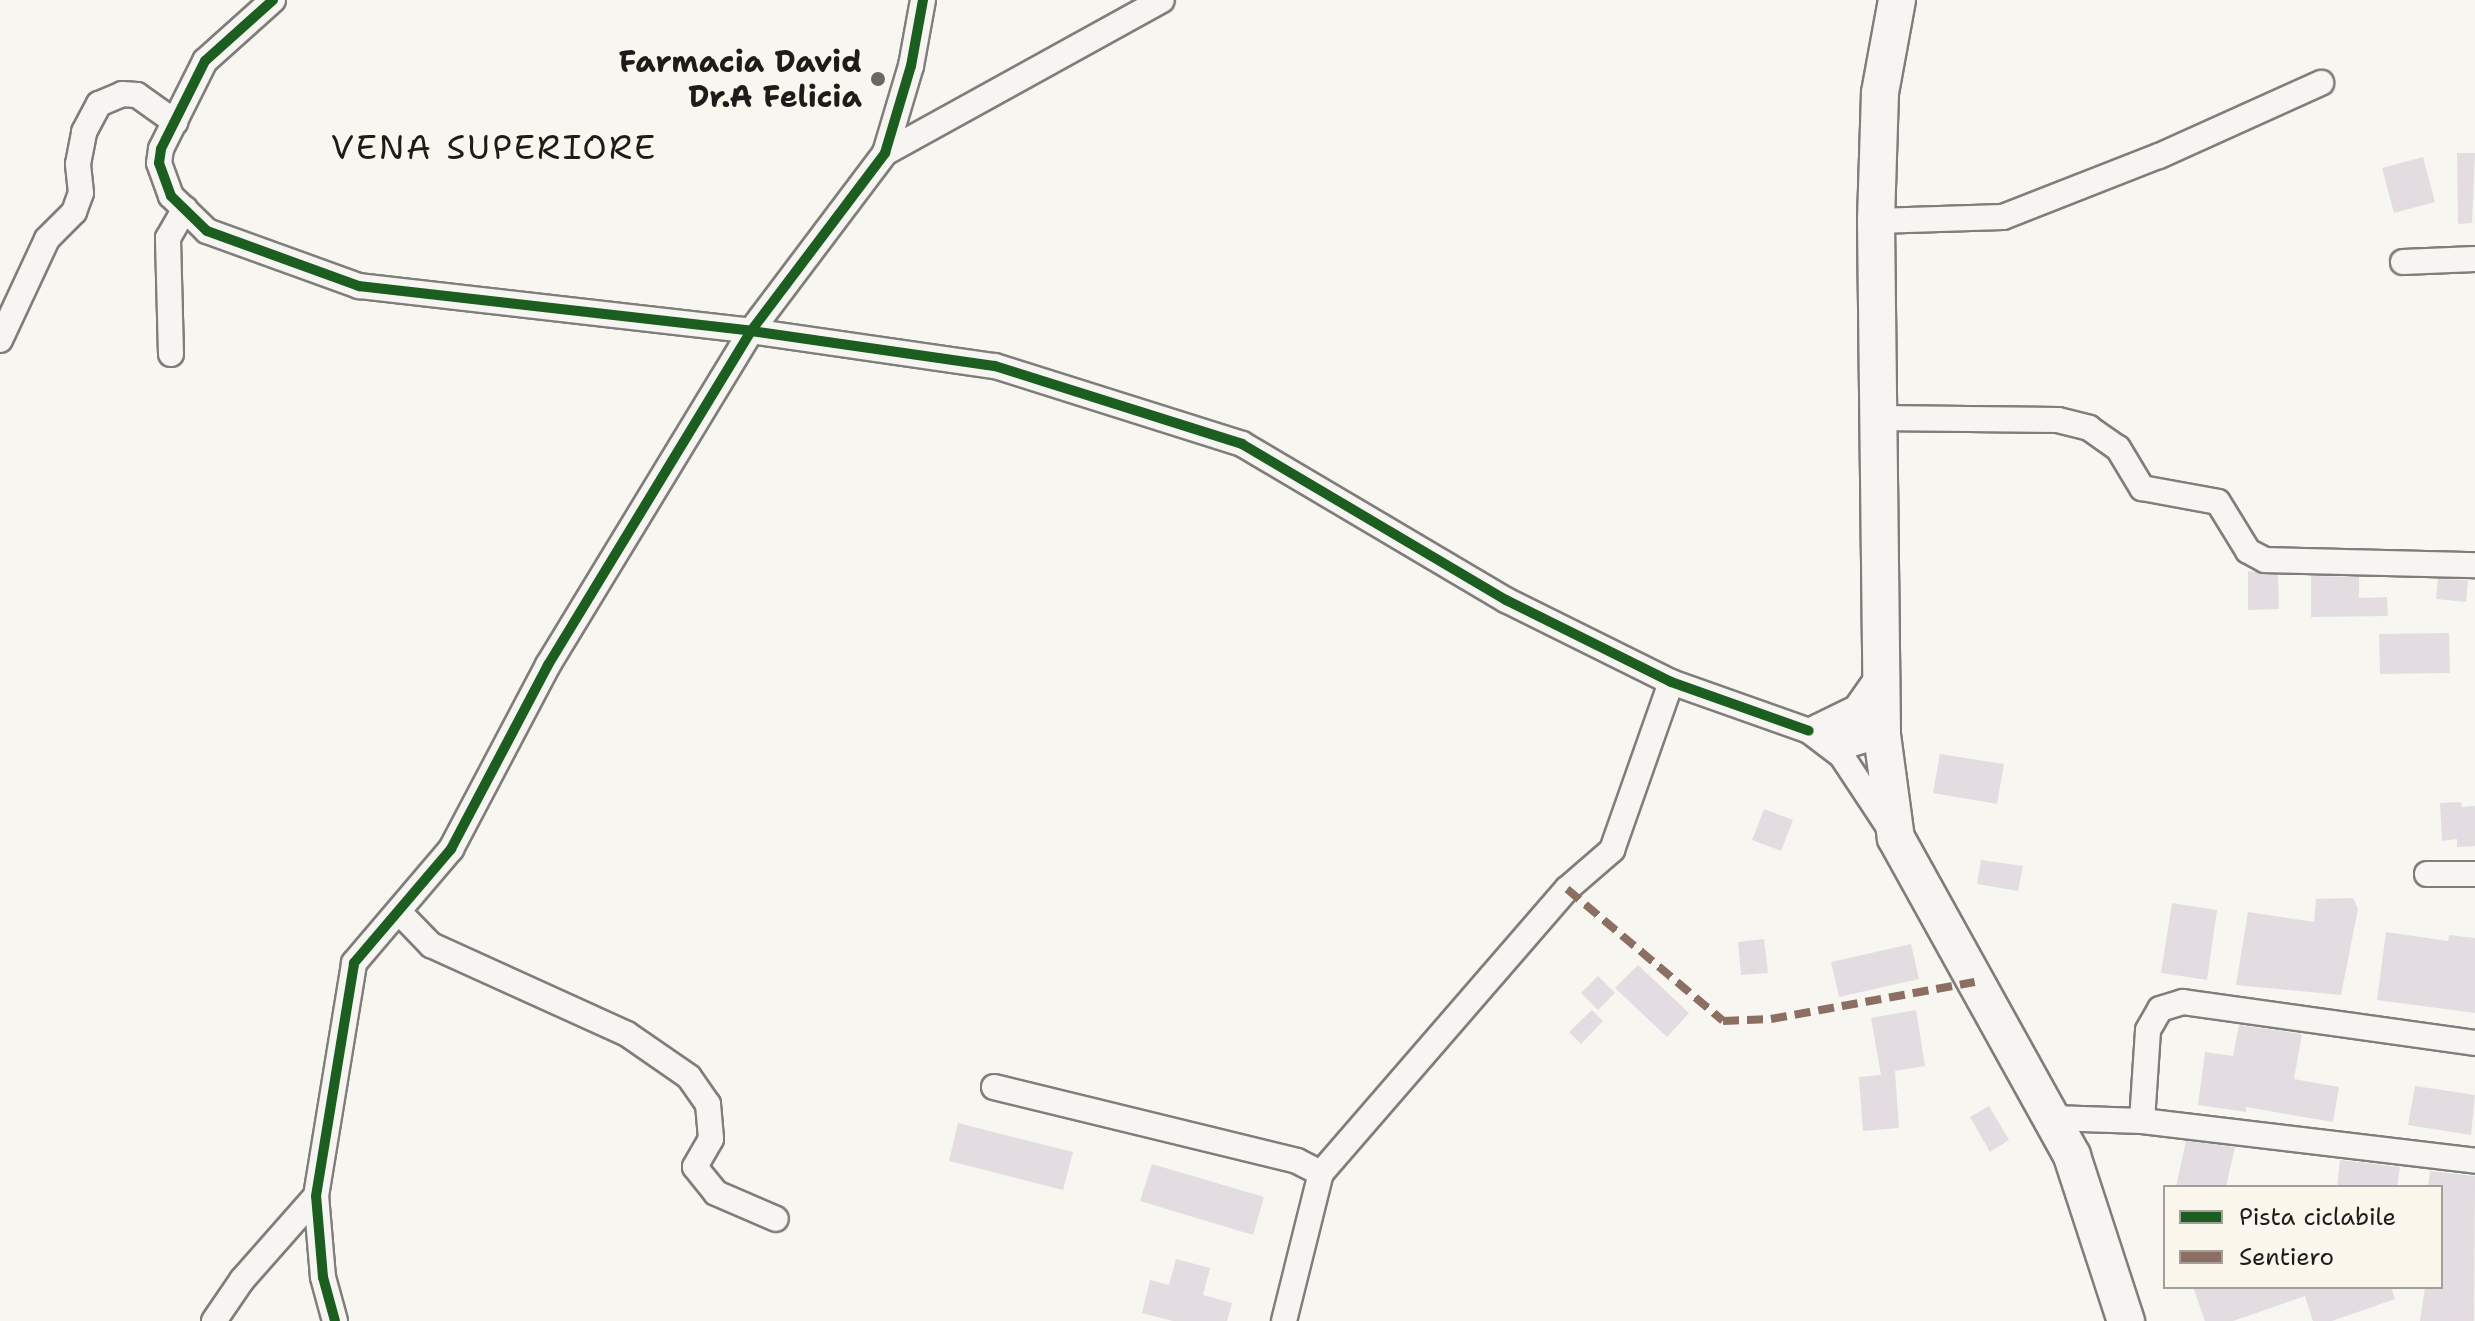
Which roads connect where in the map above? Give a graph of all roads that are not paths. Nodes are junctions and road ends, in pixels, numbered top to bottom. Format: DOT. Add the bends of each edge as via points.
graph roads {
  1 [pos="273,0"];
  2 [pos="923,0"];
  3 [pos="1162,0"];
  4 [pos="1897,0"];
  5 [pos="2321,83"];
  6 [pos="175,122"];
  7 [pos="885,153"];
  8 [pos="185,209"];
  9 [pos="1876,221"];
  10 [pos="2475,259"];
  11 [pos="2403,262"];
  12 [pos="751,331"];
  13 [pos="0,340"];
  14 [pos="171,354"];
  15 [pos="1878,418"];
  16 [pos="2475,565"];
  17 [pos="1881,672"];
  18 [pos="1671,682"];
  19 [pos="1819,733"];
  20 [pos="1882,735"];
  21 [pos="1896,838"];
  22 [pos="2427,874"];
  23 [pos="2475,874"];
  24 [pos="400,913"];
  25 [pos="2475,1043"];
  26 [pos="994,1087"];
  27 [pos="2052,1118"];
  28 [pos="2142,1121"];
  29 [pos="2475,1161"];
  30 [pos="1321,1173"];
  31 [pos="316,1196"];
  32 [pos="776,1219"];
  33 [pos="214,1321"];
  34 [pos="335,1321"];
  35 [pos="1284,1321"];
  36 [pos="2126,1321"];
  1 -- 6 [label="street" via="205,61"];
  2 -- 7 [label="street" via="911,66"];
  3 -- 7 [label="street"];
  4 -- 9 [label="main road" via="1880,93"];
  5 -- 9 [label="street" via="2159,156 2003,217"];
  6 -- 8 [label="street" via="159,163 171,196"];
  6 -- 13 [label="street" via="137,95 122,94 99,104 84,132 78,164 81,193 74,212 47,239"];
  7 -- 12 [label="street"];
  8 -- 12 [label="street" via="207,231 359,286"];
  8 -- 14 [label="street" via="168,238"];
  9 -- 15 [label="main road"];
  10 -- 11 [label="street"];
  12 -- 18 [label="street" via="995,366 1242,444 1506,600"];
  12 -- 24 [label="street" via="548,665 451,849"];
  15 -- 16 [label="street" via="2058,420 2089,428 2118,448 2142,488 2218,502 2248,551 2265,560"];
  15 -- 17 [label="main road"];
  17 -- 19 [label="street" via="1856,708"];
  17 -- 20 [label="main road"];
  18 -- 19 [label="street"];
  18 -- 30 [label="street" via="1612,850 1567,889"];
  19 -- 20 [label="street" via="1852,744"];
  19 -- 21 [label="street" via="1853,770"];
  20 -- 21 [label="main road"];
  21 -- 27 [label="main road" via="1911,874"];
  22 -- 23 [label="street"];
  24 -- 31 [label="street" via="354,963"];
  24 -- 32 [label="street" via="431,945 627,1034 689,1077 708,1104 711,1139 695,1167 716,1193"];
  25 -- 28 [label="street" via="2183,1002 2160,1009 2148,1030"];
  26 -- 30 [label="street" via="1297,1161"];
  27 -- 28 [label="street"];
  27 -- 36 [label="main road" via="2072,1156"];
  28 -- 29 [label="street"];
  30 -- 35 [label="street"];
  31 -- 33 [label="street" via="242,1280"];
  31 -- 34 [label="street" via="323,1277"];
}
